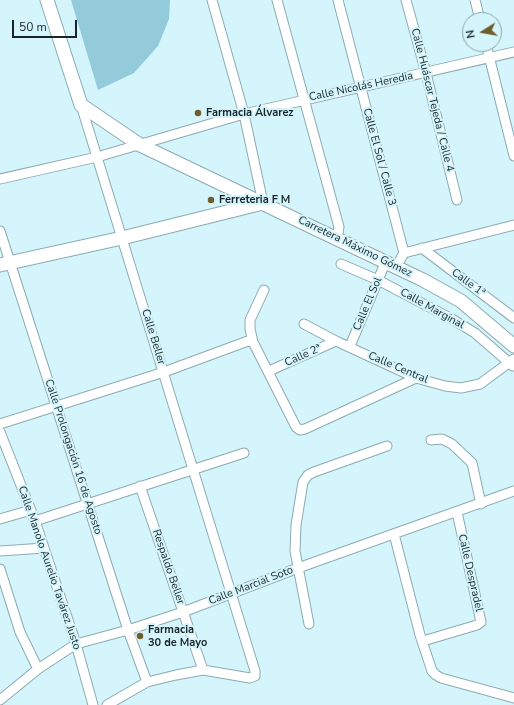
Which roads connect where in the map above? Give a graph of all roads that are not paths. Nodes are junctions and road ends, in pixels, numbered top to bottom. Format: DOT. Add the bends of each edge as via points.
graph roads {
  1 [pos="47,0"];
  2 [pos="212,0"];
  3 [pos="277,0"];
  4 [pos="338,0"];
  5 [pos="406,0"];
  6 [pos="475,0"];
  7 [pos="478,12"];
  8 [pos="488,52"];
  9 [pos="514,52"];
  10 [pos="490,58"];
  11 [pos="426,73"];
  12 [pos="361,87"];
  13 [pos="305,100"];
  14 [pos="81,105"];
  15 [pos="244,114"];
  16 [pos="140,145"];
  17 [pos="514,156"];
  18 [pos="97,158"];
  19 [pos="0,179"];
  20 [pos="457,200"];
  21 [pos="263,203"];
  22 [pos="510,226"];
  23 [pos="0,231"];
  24 [pos="514,234"];
  25 [pos="122,238"];
  26 [pos="337,238"];
  27 [pos="422,248"];
  28 [pos="404,253"];
  29 [pos="5,264"];
  30 [pos="341,264"];
  31 [pos="391,264"];
  32 [pos="378,280"];
  33 [pos="264,290"];
  34 [pos="514,318"];
  35 [pos="304,324"];
  36 [pos="336,341"];
  37 [pos="253,342"];
  38 [pos="350,346"];
  39 [pos="514,346"];
  40 [pos="512,363"];
  41 [pos="269,371"];
  42 [pos="164,372"];
  43 [pos="416,378"];
  44 [pos="56,406"];
  45 [pos="0,424"];
  46 [pos="0,432"];
  47 [pos="431,440"];
  48 [pos="387,446"];
  49 [pos="244,453"];
  50 [pos="194,469"];
  51 [pos="140,486"];
  52 [pos="514,491"];
  53 [pos="88,504"];
  54 [pos="481,504"];
  55 [pos="31,510"];
  56 [pos="457,512"];
  57 [pos="0,519"];
  58 [pos="35,521"];
  59 [pos="394,534"];
  60 [pos="44,548"];
  61 [pos="0,551"];
  62 [pos="298,568"];
  63 [pos="0,569"];
  64 [pos="2,587"];
  65 [pos="232,594"];
  66 [pos="183,612"];
  67 [pos="309,624"];
  68 [pos="128,630"];
  69 [pos="423,640"];
  70 [pos="76,644"];
  71 [pos="38,669"];
  72 [pos="204,670"];
  73 [pos="147,682"];
  74 [pos="514,698"];
  75 [pos="0,700"];
  76 [pos="93,705"];
  77 [pos="107,705"];
  1 -- 14 [label="main road, Calle Beller"];
  2 -- 15 [label="street"];
  3 -- 13 [label="street"];
  4 -- 12 [label="street, Calle El Sol / Calle 3"];
  5 -- 11 [label="street, Calle Huáscar Tejeda / Calle 4"];
  6 -- 7 [label="street"];
  8 -- 10 [label="street"];
  9 -- 10 [label="street, Calle Nicolás Heredia"];
  10 -- 11 [label="street, Calle Nicolás Heredia"];
  10 -- 17 [label="street"];
  11 -- 12 [label="street, Calle Nicolás Heredia"];
  11 -- 20 [label="street, Calle Huáscar Tejeda / Calle 4"];
  12 -- 13 [label="street, Calle Nicolás Heredia"];
  12 -- 28 [label="street, Calle El Sol / Calle 3"];
  13 -- 15 [label="street, Calle Nicolás Heredia"];
  13 -- 26 [label="street" via="339,227"];
  14 -- 16 [label="main road, Carretera Máximo Gómez"];
  14 -- 18 [label="street, Calle Beller"];
  15 -- 16 [label="street, Calle Nicolás Heredia"];
  15 -- 21 [label="street"];
  16 -- 18 [label="street, Calle Nicolás Heredia"];
  16 -- 21 [label="main road, Carretera Máximo Gómez"];
  18 -- 19 [label="street, Calle Nicolás Heredia"];
  18 -- 25 [label="street, Calle Beller"];
  21 -- 25 [label="main road"];
  21 -- 26 [label="main road, Carretera Máximo Gómez"];
  22 -- 24 [label="street"];
  22 -- 27 [label="street"];
  23 -- 29 [label="street, Calle Prolongación 16 de Agosto"];
  25 -- 29 [label="main road"];
  25 -- 42 [label="street, Calle Beller"];
  26 -- 31 [label="main road, Carretera Máximo Gómez"];
  27 -- 28 [label="street"];
  27 -- 34 [label="street, Calle 1ª"];
  28 -- 31 [label="street"];
  29 -- 44 [label="street, Calle Prolongación 16 de Agosto"];
  30 -- 32 [label="street, Calle Marginal"];
  31 -- 32 [label="street, Calle El Sol"];
  31 -- 39 [label="main road, Carretera Máximo Gómez" via="461,301"];
  32 -- 38 [label="street, Calle El Sol"];
  32 -- 40 [label="street, Calle Marginal" via="475,333"];
  33 -- 37 [label="street" via="250,320"];
  35 -- 36 [label="street, Calle Central"];
  36 -- 38 [label="street, Calle Central"];
  36 -- 41 [label="street, Calle 2ª"];
  37 -- 41 [label="street"];
  37 -- 42 [label="street" via="248,341"];
  38 -- 43 [label="street, Calle Central"];
  40 -- 43 [label="street, Calle Central" via="480,384 461,388"];
  41 -- 43 [label="street" via="296,427 300,430"];
  42 -- 44 [label="street"];
  42 -- 50 [label="street, Calle Beller"];
  44 -- 45 [label="street"];
  44 -- 53 [label="street, Calle Prolongación 16 de Agosto"];
  46 -- 55 [label="street, Calle Manolo Aurelio Tavárez Justo"];
  47 -- 54 [label="street" via="442,440 452,444 472,463"];
  48 -- 62 [label="street" via="308,475 303,482 294,540"];
  49 -- 50 [label="street"];
  50 -- 51 [label="street"];
  50 -- 65 [label="street, Calle Beller"];
  51 -- 53 [label="street"];
  51 -- 66 [label="street, Respaldo Beller"];
  52 -- 54 [label="street, Calle Marcial Soto"];
  53 -- 58 [label="street"];
  53 -- 68 [label="street, Calle Prolongación 16 de Agosto"];
  54 -- 56 [label="street, Calle Marcial Soto"];
  55 -- 57 [label="street"];
  55 -- 58 [label="street, Calle Manolo Aurelio Tavárez Justo"];
  56 -- 59 [label="street, Calle Marcial Soto"];
  56 -- 69 [label="street, Calle Despradel" via="481,622"];
  58 -- 60 [label="street, Calle Manolo Aurelio Tavárez Justo"];
  59 -- 62 [label="street, Calle Marcial Soto"];
  59 -- 69 [label="street"];
  60 -- 61 [label="street"];
  60 -- 70 [label="street, Calle Manolo Aurelio Tavárez Justo"];
  62 -- 65 [label="street, Calle Marcial Soto"];
  62 -- 67 [label="street"];
  63 -- 64 [label="street"];
  64 -- 71 [label="street"];
  65 -- 66 [label="street, Calle Marcial Soto"];
  65 -- 72 [label="street, Calle Beller" via="255,676 250,678"];
  66 -- 68 [label="street, Calle Marcial Soto"];
  66 -- 72 [label="street, Respaldo Beller"];
  68 -- 70 [label="street, Calle Marcial Soto"];
  68 -- 73 [label="street, Calle Prolongación 16 de Agosto"];
  69 -- 74 [label="street" via="432,671 436,675"];
  70 -- 71 [label="street, Calle Marcial Soto"];
  70 -- 76 [label="street, Calle Manolo Aurelio Tavárez Justo"];
  71 -- 75 [label="street, Calle Marcial Soto"];
  72 -- 73 [label="street"];
  73 -- 77 [label="street"];
}
